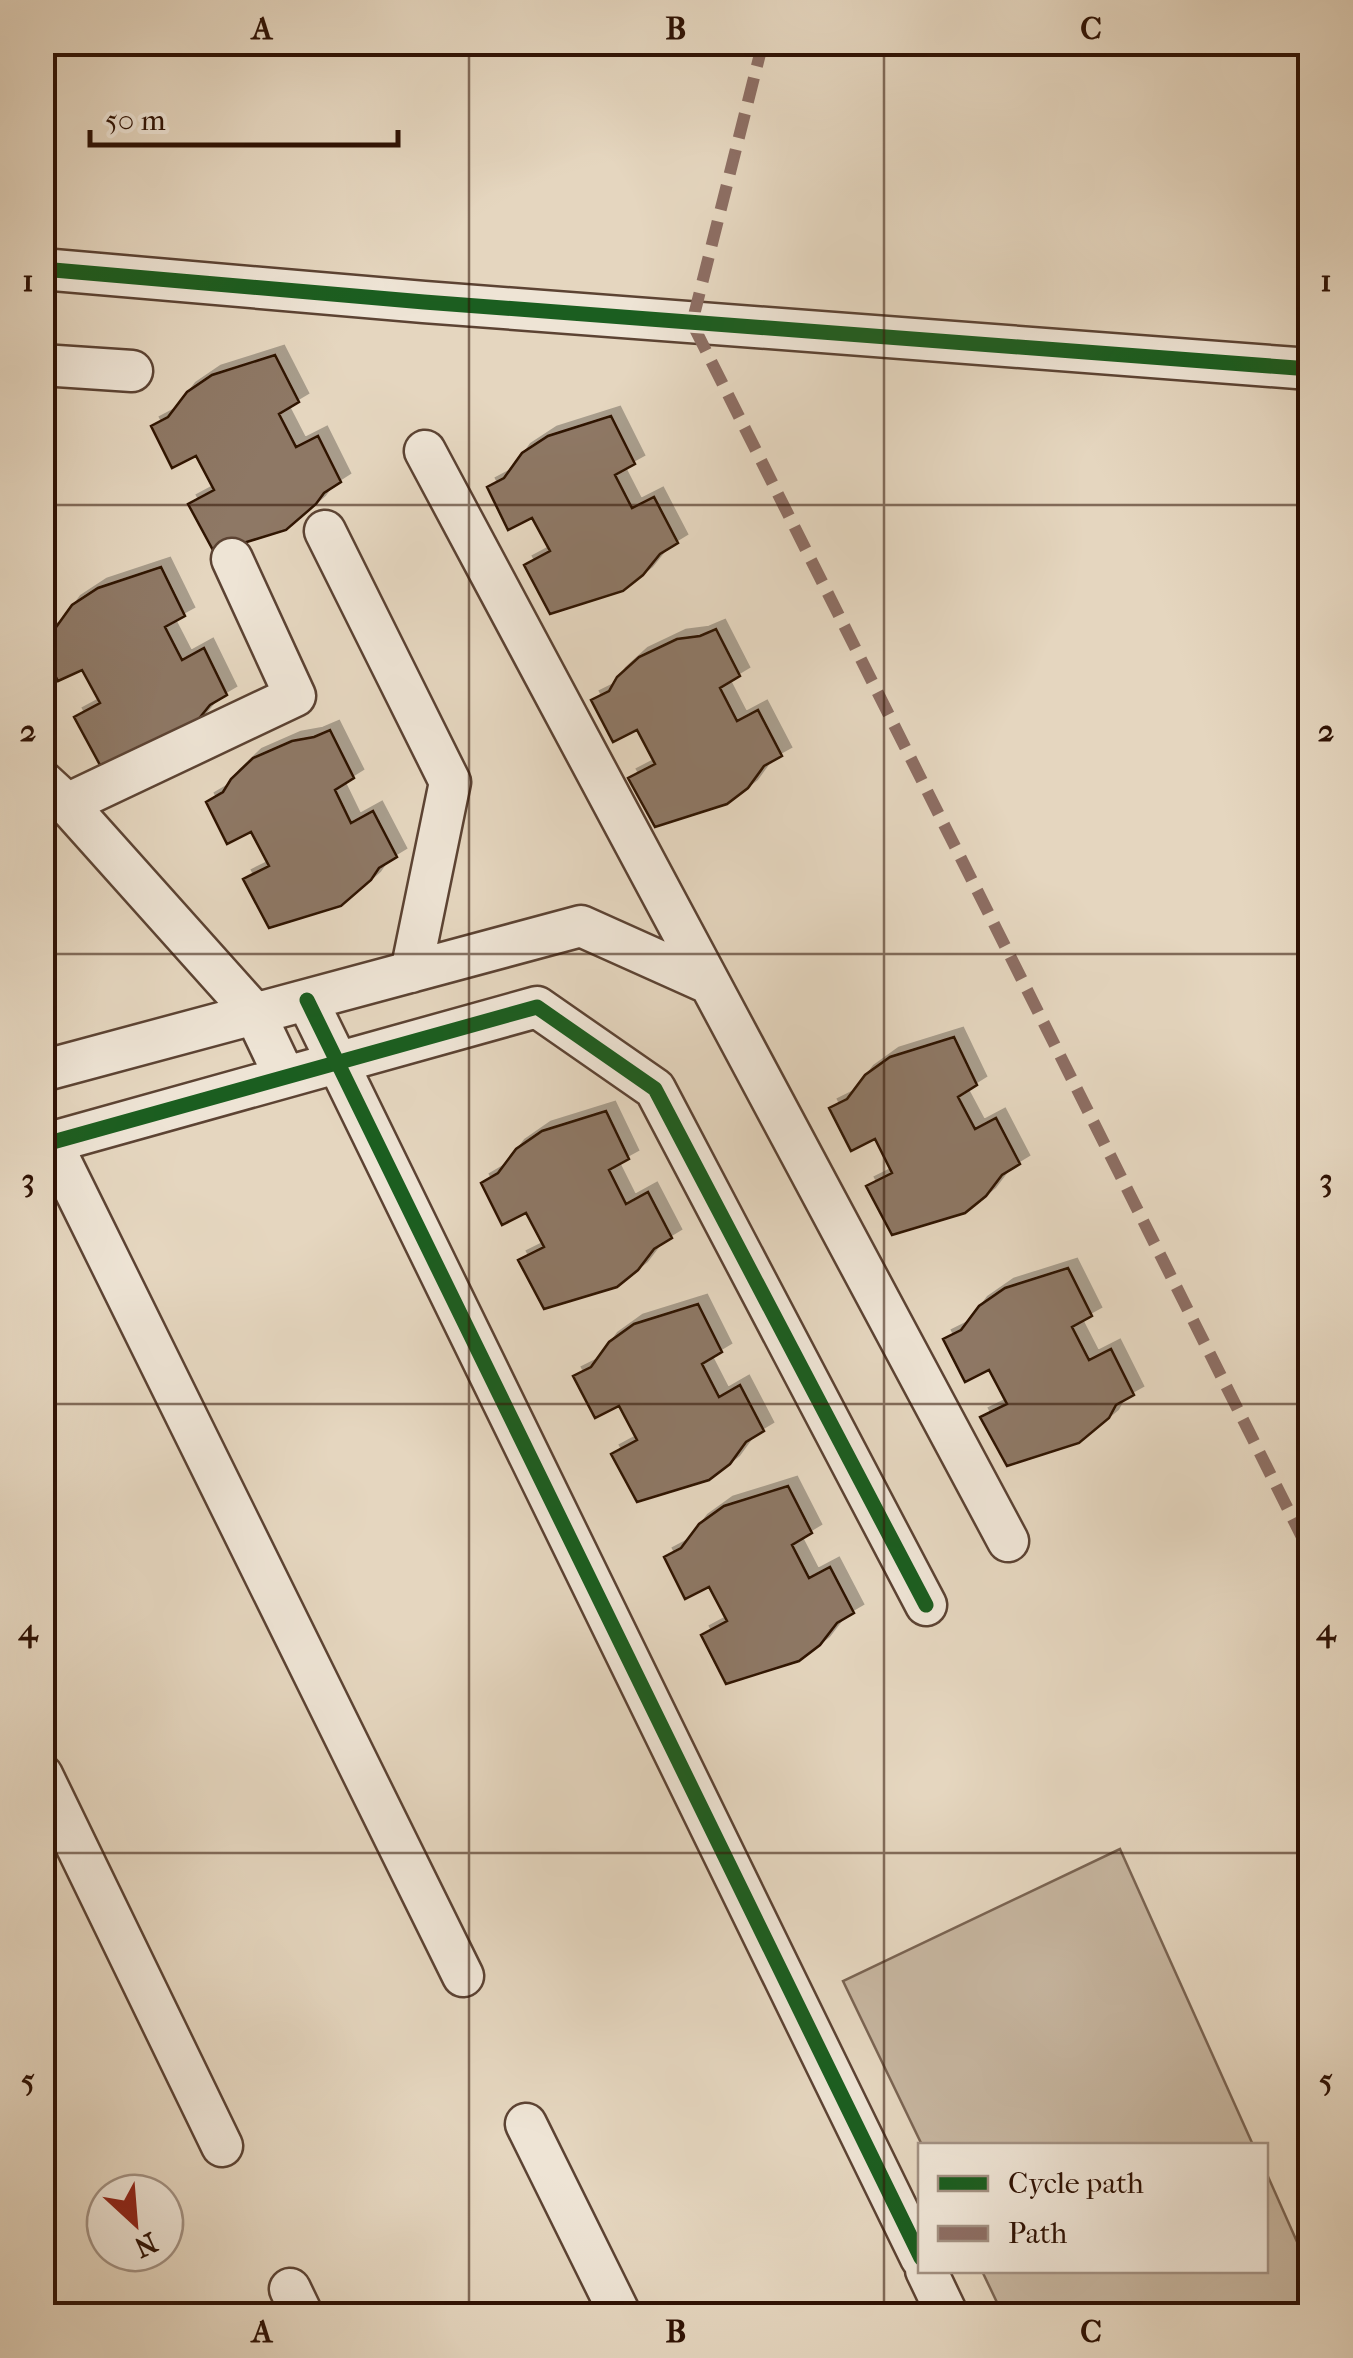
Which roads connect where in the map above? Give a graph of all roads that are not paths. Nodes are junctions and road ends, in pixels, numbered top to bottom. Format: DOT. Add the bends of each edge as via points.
graph roads {
  1 [pos="42,269"];
  2 [pos="42,365"];
  3 [pos="1310,368"];
  4 [pos="132,371"];
  5 [pos="425,452"];
  6 [pos="326,530"];
  7 [pos="232,559"];
  8 [pos="55,793"];
  9 [pos="410,972"];
  10 [pos="708,983"];
  11 [pos="307,1000"];
  12 [pos="255,1014"];
  13 [pos="339,1062"];
  14 [pos="42,1072"];
  15 [pos="285,1077"];
  16 [pos="47,1144"];
  17 [pos="1008,1541"];
  18 [pos="926,1604"];
  19 [pos="42,1775"];
  20 [pos="462,1976"];
  21 [pos="526,2124"];
  22 [pos="222,2146"];
  23 [pos="918,2254"];
  24 [pos="927,2273"];
  25 [pos="621,2316"];
  26 [pos="948,2316"];
  1 -- 3 [label="street"];
  2 -- 4 [label="street"];
  5 -- 10 [label="street"];
  6 -- 9 [label="street" via="450,782"];
  7 -- 8 [label="street" via="296,696"];
  8 -- 12 [label="street"];
  9 -- 10 [label="street" via="581,926"];
  9 -- 11 [label="street"];
  10 -- 17 [label="street"];
  11 -- 12 [label="street"];
  11 -- 13 [label="street"];
  12 -- 14 [label="street"];
  12 -- 15 [label="street"];
  13 -- 15 [label="street"];
  13 -- 18 [label="street" via="537,1007 655,1089"];
  13 -- 23 [label="street"];
  15 -- 16 [label="street"];
  16 -- 20 [label="street"];
  19 -- 22 [label="street"];
  21 -- 25 [label="street"];
  24 -- 26 [label="street"];
}
